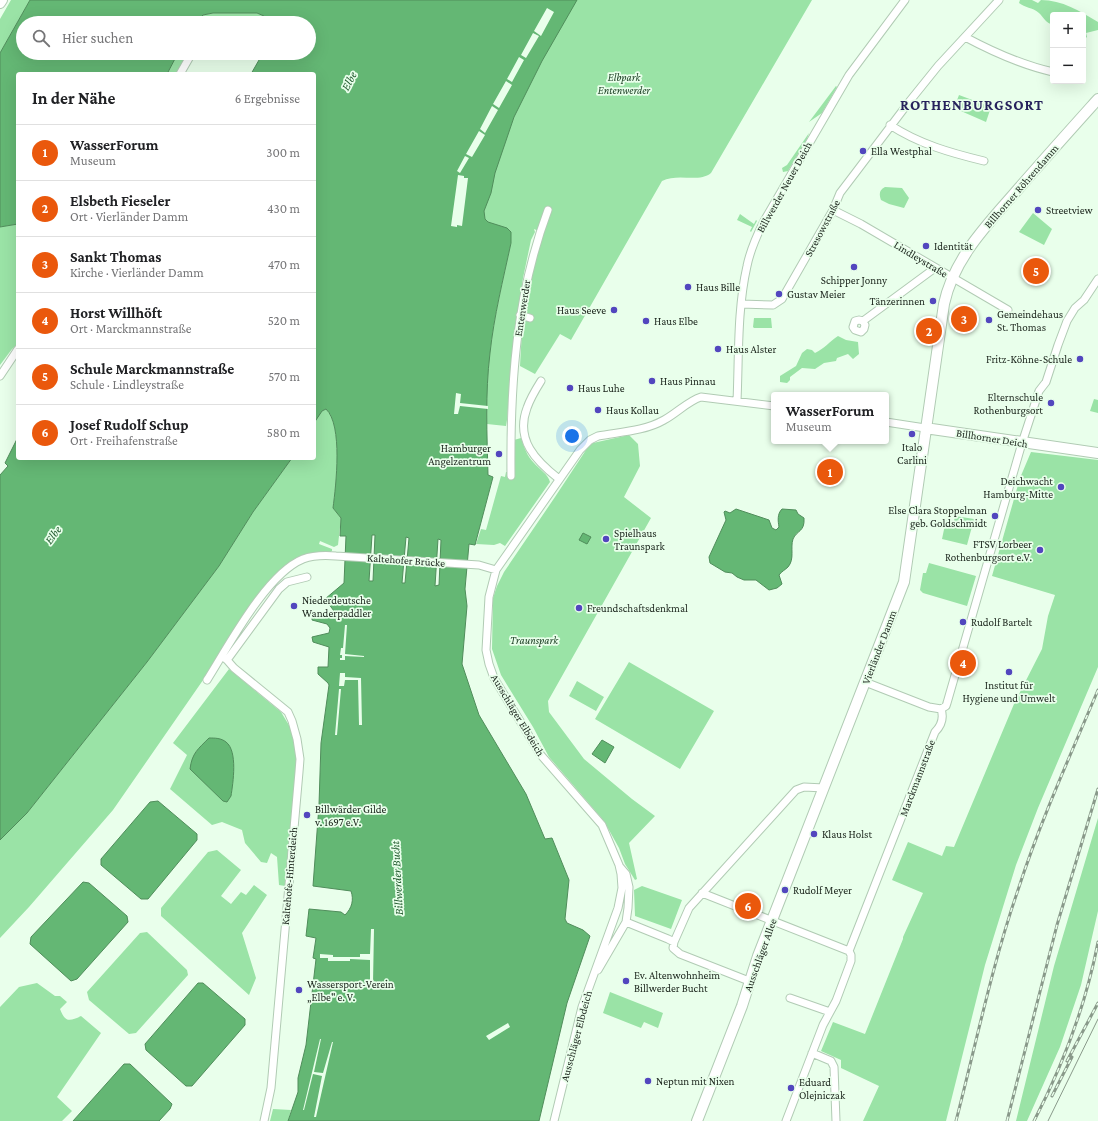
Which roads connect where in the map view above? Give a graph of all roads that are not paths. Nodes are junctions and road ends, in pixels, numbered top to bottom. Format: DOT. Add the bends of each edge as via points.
graph roads {
  1 [pos="2,0"];
  2 [pos="905,0"];
  3 [pos="999,0"];
  4 [pos="0,3"];
  5 [pos="965,37"];
  6 [pos="188,60"];
  7 [pos="1050,71"];
  8 [pos="181,72"];
  9 [pos="1098,99"];
  10 [pos="890,125"];
  11 [pos="984,161"];
  12 [pos="548,210"];
  13 [pos="833,210"];
  14 [pos="935,268"];
  15 [pos="951,278"];
  16 [pos="1098,279"];
  17 [pos="741,304"];
  18 [pos="1008,310"];
  19 [pos="520,315"];
  20 [pos="530,318"];
  21 [pos="863,321"];
  22 [pos="16,352"];
  23 [pos="0,376"];
  24 [pos="541,380"];
  25 [pos="737,401"];
  26 [pos="771,406"];
  27 [pos="511,409"];
  28 [pos="524,416"];
  29 [pos="889,422"];
  30 [pos="926,428"];
  31 [pos="1022,442"];
  32 [pos="1098,453"];
  33 [pos="511,476"];
  34 [pos="559,479"];
  35 [pos="496,570"];
  36 [pos="307,577"];
  37 [pos="225,658"];
  38 [pos="207,680"];
  39 [pos="865,682"];
  40 [pos="941,709"];
  41 [pos="824,788"];
  42 [pos="619,865"];
  43 [pos="702,893"];
  44 [pos="772,921"];
  45 [pos="626,922"];
  46 [pos="674,942"];
  47 [pos="849,951"];
  48 [pos="591,980"];
  49 [pos="749,981"];
  50 [pos="790,998"];
  51 [pos="830,1012"];
  52 [pos="812,1053"];
  53 [pos="264,1121"];
  54 [pos="554,1121"];
  55 [pos="697,1121"];
  56 [pos="786,1121"];
  57 [pos="836,1121"];
  1 -- 4 [label="street"];
  2 -- 17 [label="street, Billwerder Neuer Deich" via="849,75 764,220 747,266"];
  3 -- 5 [label="street, Stresowstraße"];
  5 -- 7 [label="street" via="998,54"];
  5 -- 10 [label="street, Stresowstraße"];
  6 -- 8 [label="street"];
  9 -- 15 [label="street, Billhorner Röhrendamm" via="986,225"];
  10 -- 11 [label="street" via="920,142 953,154"];
  10 -- 13 [label="street, Stresowstraße" via="840,193"];
  12 -- 19 [label="street, Entenwerder" via="535,245"];
  13 -- 14 [label="street, Lindleystraße"];
  13 -- 17 [label="street, Stresowstraße" via="782,299 773,304"];
  14 -- 15 [label="street, Lindleystraße"];
  14 -- 21 [label="street"];
  15 -- 18 [label="street, Lindleystraße"];
  15 -- 30 [label="street, Vierländer Damm" via="944,304"];
  16 -- 31 [label="street, Marckmannstraße" via="1067,322 1046,382 1038,390"];
  17 -- 25 [label="street, Billwerder Neuer Deich"];
  19 -- 20 [label="street"];
  19 -- 27 [label="street, Entenwerder"];
  22 -- 23 [label="street"];
  24 -- 28 [label="street"];
  25 -- 26 [label="street"];
  25 -- 34 [label="street, Ausschläger Elbdeich" via="699,398 665,420 594,438 580,450"];
  27 -- 28 [label="street"];
  27 -- 33 [label="street, Entenwerder"];
  28 -- 34 [label="street" via="525,435 532,454"];
  29 -- 30 [label="street, Billhorner Deich"];
  30 -- 31 [label="street, Billhorner Deich"];
  30 -- 39 [label="street, Vierländer Damm" via="904,582"];
  31 -- 32 [label="street, Billhorner Deich"];
  31 -- 40 [label="street, Marckmannstraße" via="947,703"];
  34 -- 35 [label="street, Ausschläger Elbdeich"];
  35 -- 37 [label="street, Kaltehofer Brücke" via="468,564 313,556 286,570 272,584 230,641"];
  35 -- 42 [label="street, Ausschläger Elbdeich" via="489,597 486,643 494,678 540,754 602,825"];
  36 -- 37 [label="street" via="287,582 279,589"];
  37 -- 38 [label="street"];
  37 -- 53 [label="street, Kaltehofe-Hinterdeich" via="288,712 299,750 271,1088"];
  39 -- 40 [label="street" via="932,708"];
  39 -- 41 [label="street, Vierländer Damm"];
  40 -- 47 [label="street, Marckmannstraße" via="941,725 935,732"];
  41 -- 43 [label="street" via="804,786 796,790"];
  41 -- 44 [label="street, Ausschläger Allee"];
  42 -- 45 [label="street" via="626,874 629,888"];
  42 -- 48 [label="street, Ausschläger Elbdeich" via="622,888 618,908"];
  43 -- 44 [label="street"];
  43 -- 46 [label="street" via="689,908"];
  44 -- 47 [label="street"];
  44 -- 49 [label="street, Ausschläger Allee"];
  45 -- 46 [label="street"];
  45 -- 48 [label="street"];
  46 -- 49 [label="street" via="673,948 680,954"];
  47 -- 51 [label="street, Marckmannstraße" via="850,961"];
  48 -- 54 [label="street, Ausschläger Elbdeich"];
  49 -- 55 [label="street, Ausschläger Allee" via="742,1006"];
  50 -- 51 [label="street"];
  51 -- 52 [label="street, Marckmannstraße"];
  52 -- 56 [label="street, Marckmannstraße"];
  52 -- 57 [label="street" via="831,1061 834,1067"];
}
